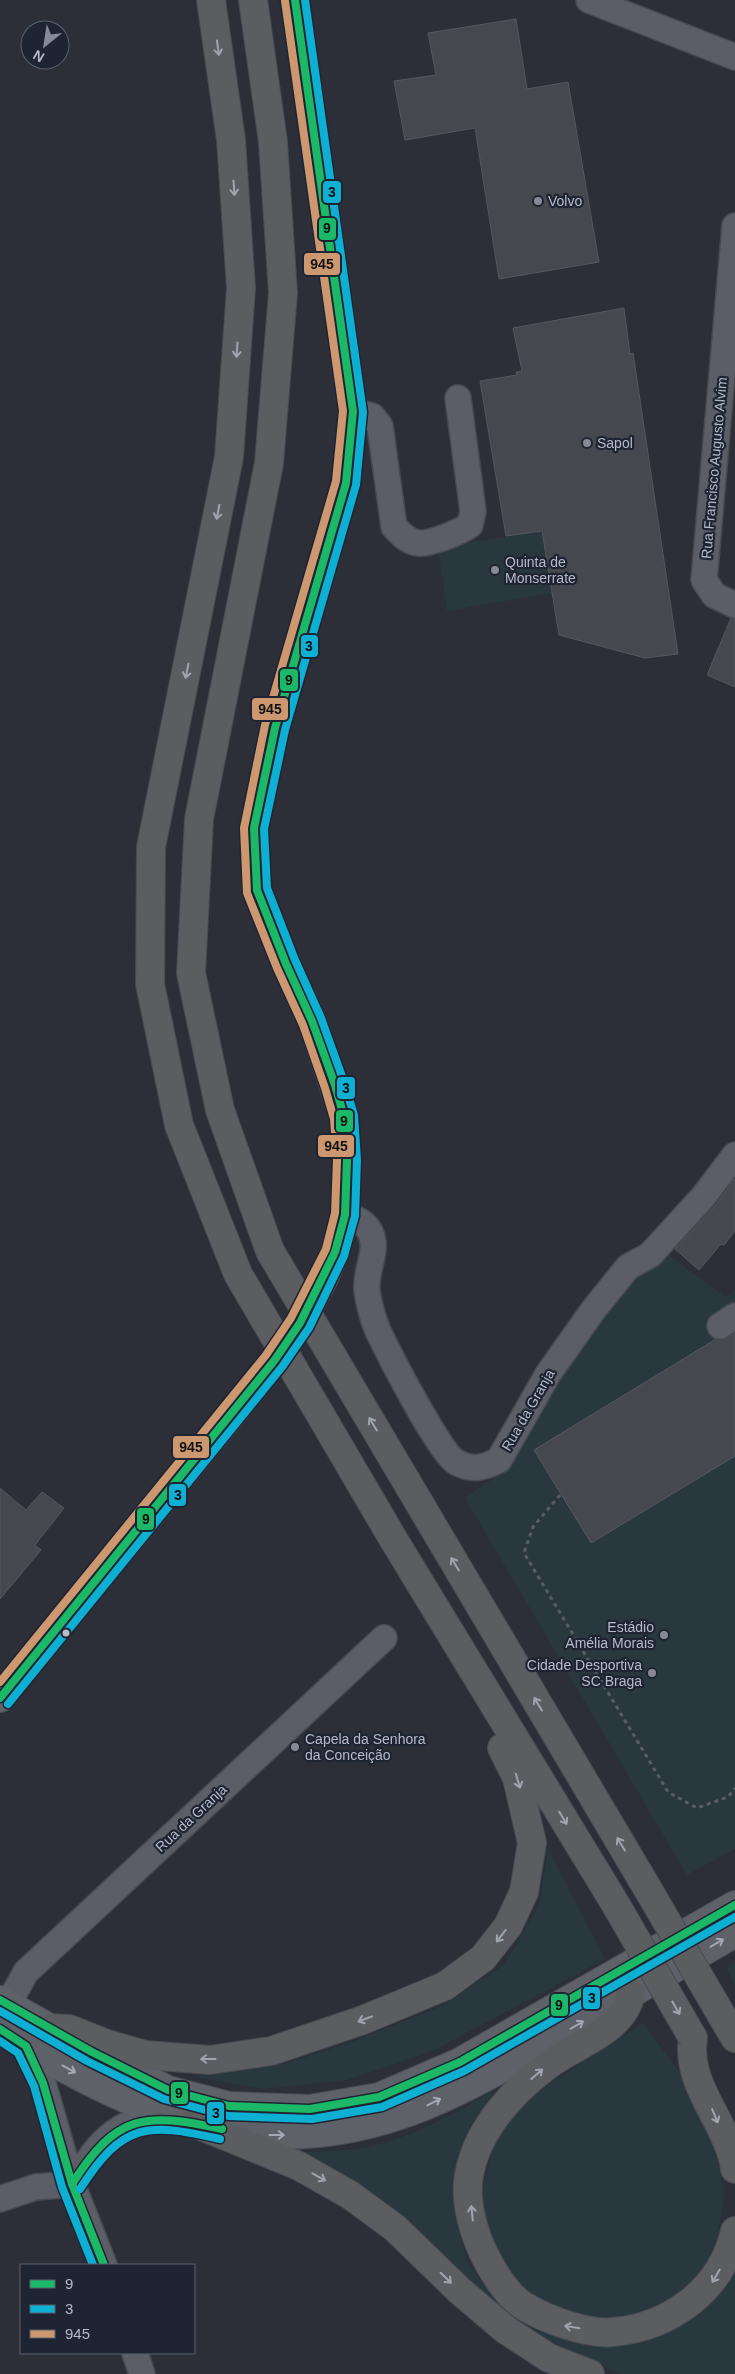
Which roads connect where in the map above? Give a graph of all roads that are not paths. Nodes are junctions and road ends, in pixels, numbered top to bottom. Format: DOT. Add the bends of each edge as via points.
graph roads {
  1 [pos="211,0"];
  2 [pos="254,0"];
  3 [pos="295,0"];
  4 [pos="589,0"];
  5 [pos="735,57"];
  6 [pos="735,226"];
  7 [pos="729,365"];
  8 [pos="458,398"];
  9 [pos="353,411"];
  10 [pos="735,605"];
  11 [pos="735,1155"];
  12 [pos="345,1215"];
  13 [pos="392,1537"];
  14 [pos="384,1638"];
  15 [pos="0,1698"];
  16 [pos="735,1906"];
  17 [pos="735,1933"];
  18 [pos="631,1993"];
  19 [pos="3,2011"];
  20 [pos="49,2028"];
  21 [pos="732,2030"];
  22 [pos="693,2038"];
  23 [pos="26,2046"];
  24 [pos="735,2112"];
  25 [pos="194,2123"];
  26 [pos="735,2169"];
  27 [pos="72,2184"];
  28 [pos="0,2199"];
  29 [pos="735,2232"];
  30 [pos="104,2264"];
  31 [pos="135,2354"];
  32 [pos="142,2374"];
  33 [pos="590,2374"];
  1 -- 13 [label="highway, one-way" via="231,140 241,288 229,457 151,847 150,984 179,1125 238,1274"];
  21 -- 2 [label="highway, one-way, bridge" via="270,1251 220,1110 191,973 199,819 269,463 283,293 273,142"];
  3 -- 9 [label="main road"];
  4 -- 5 [label="street"];
  6 -- 7 [label="street, Rua Francisco Augusto Alvim"];
  7 -- 10 [label="street, Rua Francisco Augusto Alvim" via="704,580 714,594"];
  8 -- 9 [label="street" via="473,511 470,525 459,533 418,544 404,538 394,527 380,426 372,416"];
  9 -- 12 [label="main road" via="346,483 275,728 254,828 257,890 312,1021 344,1117 347,1160"];
  11 -- 12 [label="street, Rua da Granja" via="703,1198 650,1255 628,1267 548,1374 499,1460 486,1467 472,1469 454,1462 439,1442 378,1330 367,1288 374,1242 360,1219"];
  12 -- 15 [label="main road, bridge" via="324,1278 300,1323 274,1361"];
  13 -- 20 [label="highway, one-way" via="401,1571 481,1706 518,1778 532,1843 524,1892 508,1926 483,1958 445,1986 363,2020 271,2051 210,2060 145,2055 69,2029"];
  13 -- 22 [label="highway, one-way, bridge"];
  14 -- 19 [label="street, Rua da Granja" via="26,1972"];
  16 -- 20 [label="main road" via="460,2062 379,2097 319,2108 229,2106 168,2090"];
  18 -- 17 [label="main road, one-way"];
  25 -- 18 [label="main road, one-way" via="238,2133 287,2135 314,2135 376,2124 421,2109 506,2065"];
  29 -- 18 [label="highway, one-way" via="731,2248 712,2283 684,2307 653,2324 612,2333 564,2325 522,2305 492,2272 474,2232 468,2183 480,2140 506,2102 548,2065 617,2022 628,2007"];
  19 -- 20 [label="main road"];
  19 -- 23 [label="main road"];
  22 -- 24 [label="highway"];
  22 -- 26 [label="highway, one-way" via="690,2054 695,2074 717,2119"];
  23 -- 25 [label="main road, one-way" via="134,2103"];
  23 -- 27 [label="street" via="43,2083"];
  25 -- 27 [label="street" via="144,2120 119,2129 92,2153"];
  25 -- 33 [label="highway, one-way" via="299,2166 350,2195 395,2228 506,2330 549,2358"];
  27 -- 28 [label="street" via="36,2186"];
  27 -- 30 [label="street"];
  31 -- 32 [label="street"];
}
